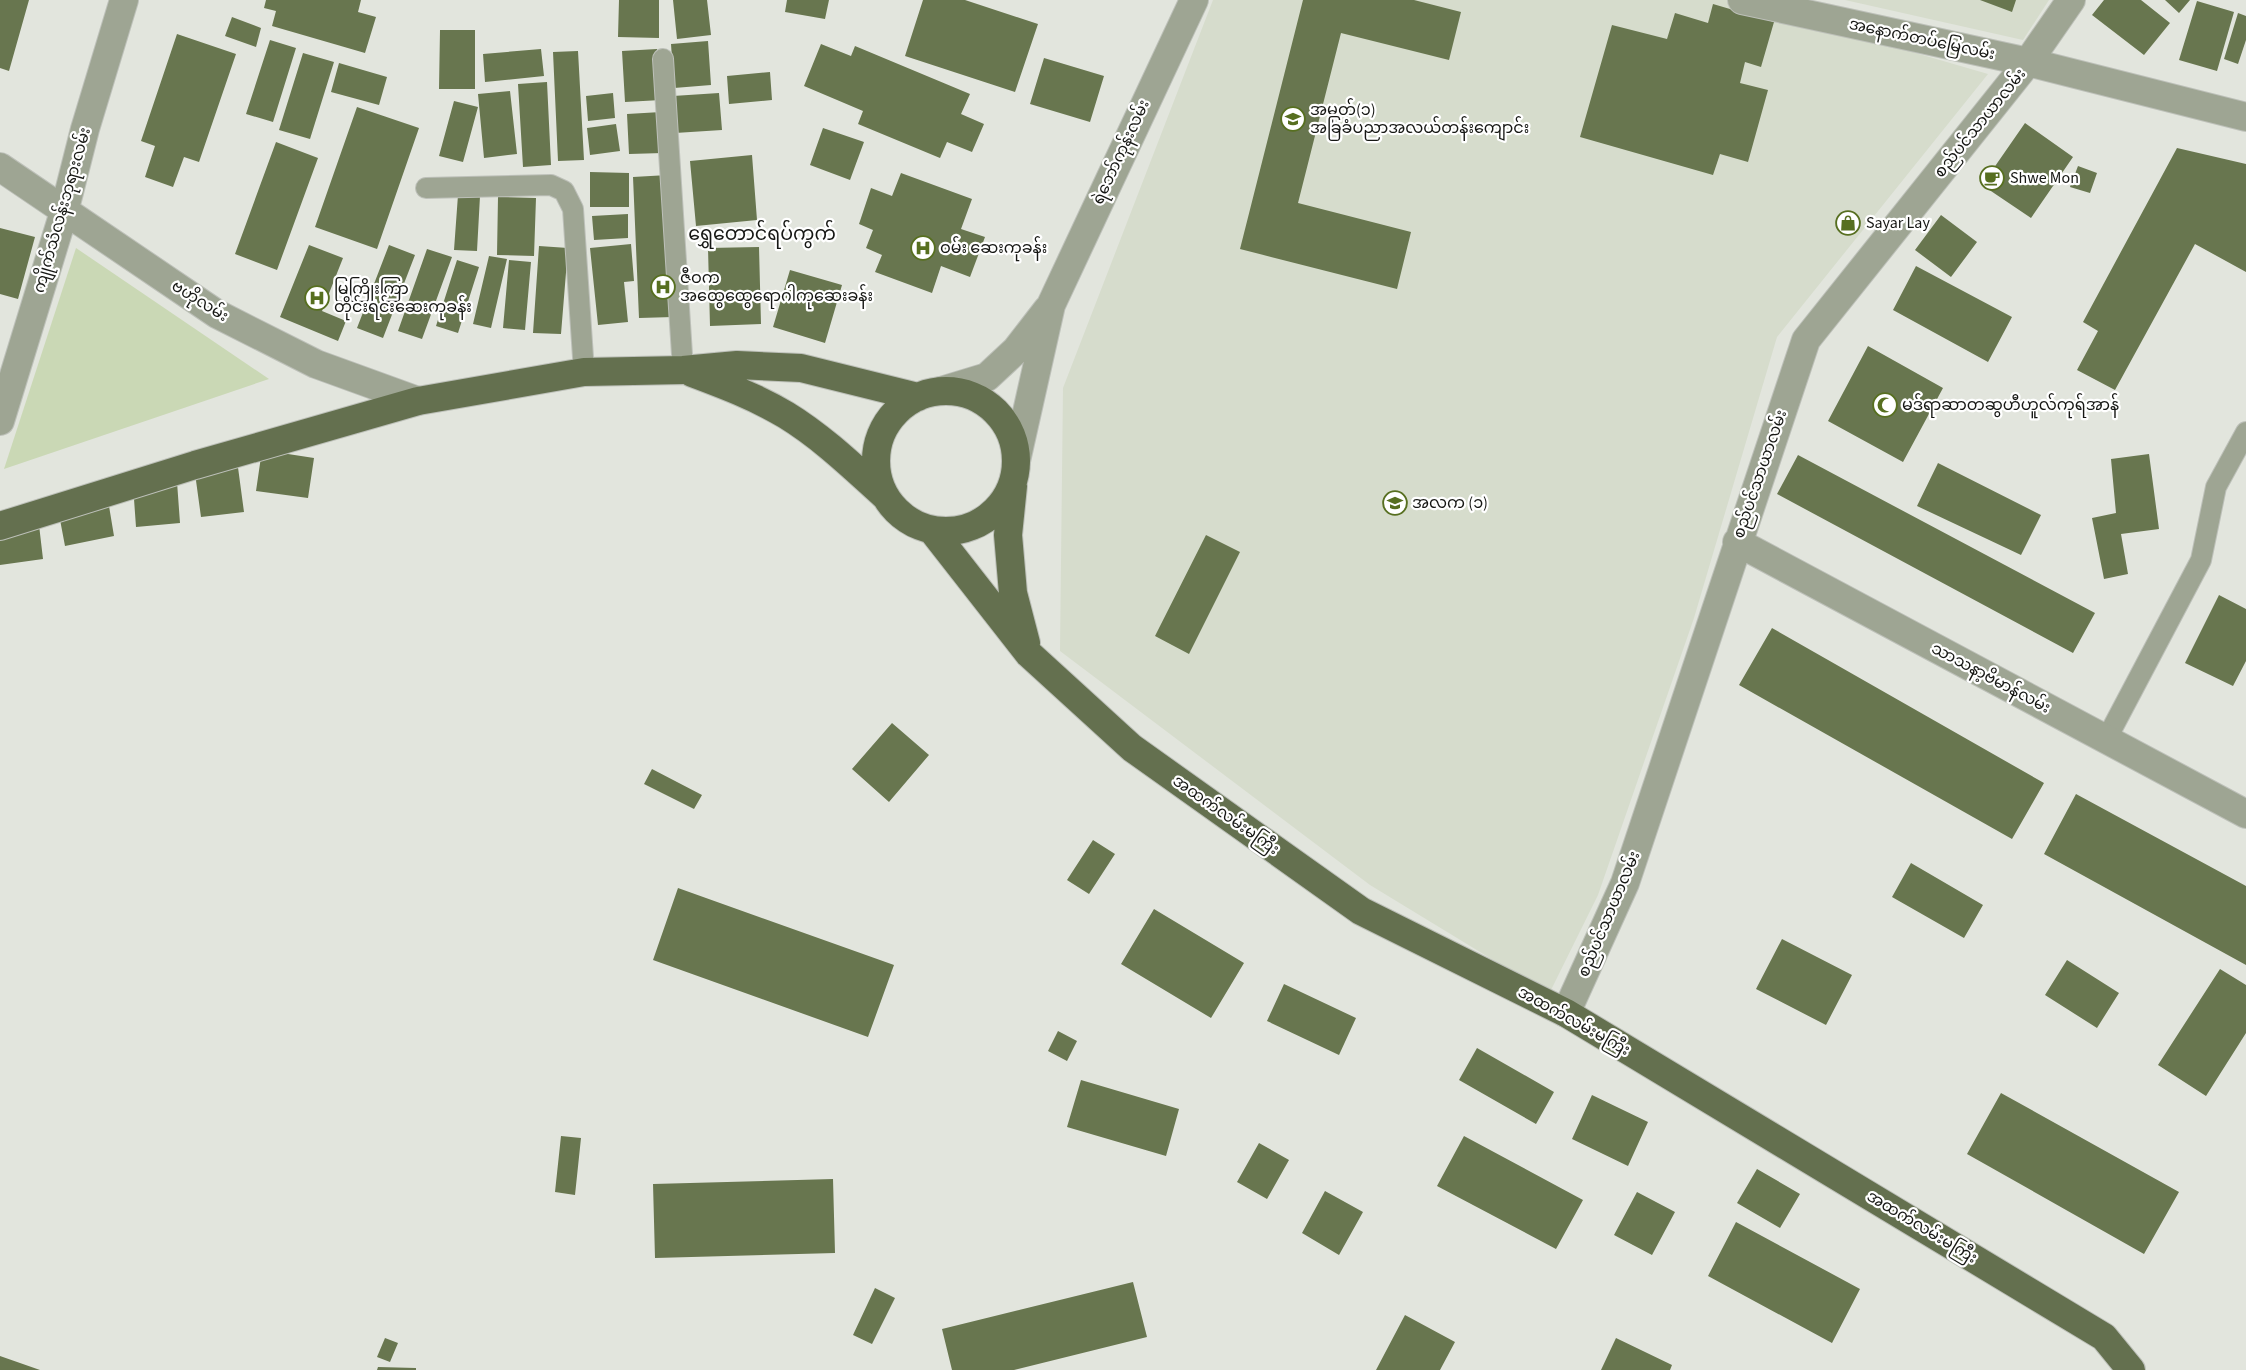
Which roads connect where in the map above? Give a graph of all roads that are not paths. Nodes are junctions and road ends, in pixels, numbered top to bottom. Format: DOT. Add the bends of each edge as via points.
graph roads {
  1 [pos="124,0"];
  2 [pos="1194,0"];
  3 [pos="1742,0"];
  4 [pos="2071,0"];
  5 [pos="663,59"];
  6 [pos="2028,62"];
  7 [pos="2246,117"];
  8 [pos="0,167"];
  9 [pos="426,188"];
  10 [pos="64,212"];
  11 [pos="1050,305"];
  12 [pos="683,370"];
  13 [pos="584,372"];
  14 [pos="929,394"];
  15 [pos="418,401"];
  16 [pos="0,421"];
  17 [pos="2246,432"];
  18 [pos="1015,472"];
  19 [pos="884,495"];
  20 [pos="0,526"];
  21 [pos="932,530"];
  22 [pos="1737,542"];
  23 [pos="1029,654"];
  24 [pos="2106,740"];
  25 [pos="2246,814"];
  26 [pos="1566,1013"];
  27 [pos="2130,1370"];
  1 -- 10 [label="street, ကျိုက်သံလန်းဘုရားလမ်း"];
  2 -- 11 [label="street, ရဲဘော်ကုန်းလမ်း"];
  3 -- 6 [label="street, အနောက်တပ်မြေလမ်း"];
  4 -- 6 [label="street, စည်ပင်သာယာလမ်း"];
  5 -- 12 [label="lane"];
  6 -- 7 [label="street, အနောက်တပ်မြေလမ်း"];
  6 -- 22 [label="street, စည်ပင်သာယာလမ်း" via="1806,340"];
  8 -- 10 [label="street, ဗဟိုလမ်း"];
  9 -- 13 [label="lane" via="551,185 564,191 573,209"];
  10 -- 15 [label="street, ဗဟိုလမ်း" via="217,314 316,364"];
  10 -- 16 [label="street, ကျိုက်သံလန်းဘုရားလမ်း"];
  11 -- 14 [label="street" via="1016,350 987,377"];
  11 -- 18 [label="street"];
  12 -- 13 [label="main road"];
  12 -- 14 [label="main road" via="737,365 801,368"];
  12 -- 19 [label="main road" via="737,390 786,415 831,447"];
  13 -- 15 [label="main road"];
  14 -- 18 [label="main road" via="964,393 984,402 1002,418 1012,438"];
  14 -- 19 [label="main road" via="898,409 884,427 876,450 877,473"];
  15 -- 20 [label="main road" via="195,465"];
  17 -- 24 [label="lane" via="2216,487 2202,560"];
  18 -- 21 [label="main road" via="1000,506 981,523 957,531"];
  18 -- 23 [label="main road" via="1008,535 1013,592"];
  19 -- 21 [label="main road" via="896,512 912,524"];
  21 -- 23 [label="main road, အထက်လမ်းမကြီး"];
  22 -- 24 [label="street, သာသနာ့ဗိမာန်လမ်း"];
  22 -- 26 [label="street, စည်ပင်သာယာလမ်း" via="1625,883"];
  23 -- 26 [label="main road, အထက်လမ်းမကြီး" via="1132,748 1361,911"];
  24 -- 25 [label="street, သာသနာ့ဗိမာန်လမ်း"];
  26 -- 27 [label="main road, အထက်လမ်းမကြီး" via="2104,1337"];
}
